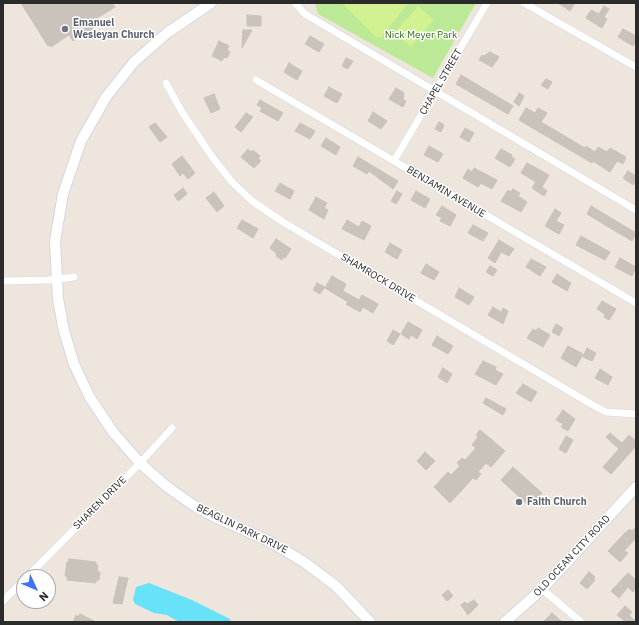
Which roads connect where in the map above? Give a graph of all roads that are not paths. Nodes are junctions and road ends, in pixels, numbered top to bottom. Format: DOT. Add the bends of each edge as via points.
graph roads {
  1 [pos="211,3"];
  2 [pos="295,3"];
  3 [pos="487,3"];
  4 [pos="524,3"];
  5 [pos="636,67"];
  6 [pos="256,80"];
  7 [pos="166,83"];
  8 [pos="436,92"];
  9 [pos="394,161"];
  10 [pos="636,210"];
  11 [pos="74,277"];
  12 [pos="56,279"];
  13 [pos="3,281"];
  14 [pos="636,303"];
  15 [pos="636,414"];
  16 [pos="172,428"];
  17 [pos="140,463"];
  18 [pos="635,490"];
  19 [pos="35,569"];
  20 [pos="16,588"];
  21 [pos="542,589"];
  22 [pos="3,601"];
  23 [pos="370,622"];
  24 [pos="505,622"];
  25 [pos="581,622"];
  1 -- 12 [label="main road, BEAGLIN PARK DRIVE" via="173,28 142,54 114,85 91,120 73,159 63,194 55,241"];
  2 -- 8 [label="street" via="305,14"];
  3 -- 8 [label="street, CHAPEL STREET"];
  4 -- 5 [label="street"];
  6 -- 9 [label="street, BENJAMIN AVENUE"];
  7 -- 15 [label="street, SHAMROCK DRIVE" via="213,158 232,182 252,201 283,222 591,404 606,412"];
  8 -- 9 [label="street, CHAPEL STREET"];
  8 -- 10 [label="street"];
  9 -- 14 [label="street, BENJAMIN AVENUE"];
  11 -- 12 [label="street"];
  12 -- 13 [label="street"];
  12 -- 17 [label="main road, BEAGLIN PARK DRIVE" via="64,331 82,382 105,422"];
  16 -- 17 [label="street, SHAREN DRIVE"];
  17 -- 19 [label="street, SHAREN DRIVE"];
  17 -- 23 [label="main road, BEAGLIN PARK DRIVE" via="166,486 196,507 269,541 304,562 336,586"];
  18 -- 21 [label="main road, OLD OCEAN CITY ROAD"];
  20 -- 22 [label="street"];
  21 -- 24 [label="main road, OLD OCEAN CITY ROAD"];
  21 -- 25 [label="street"];
}
